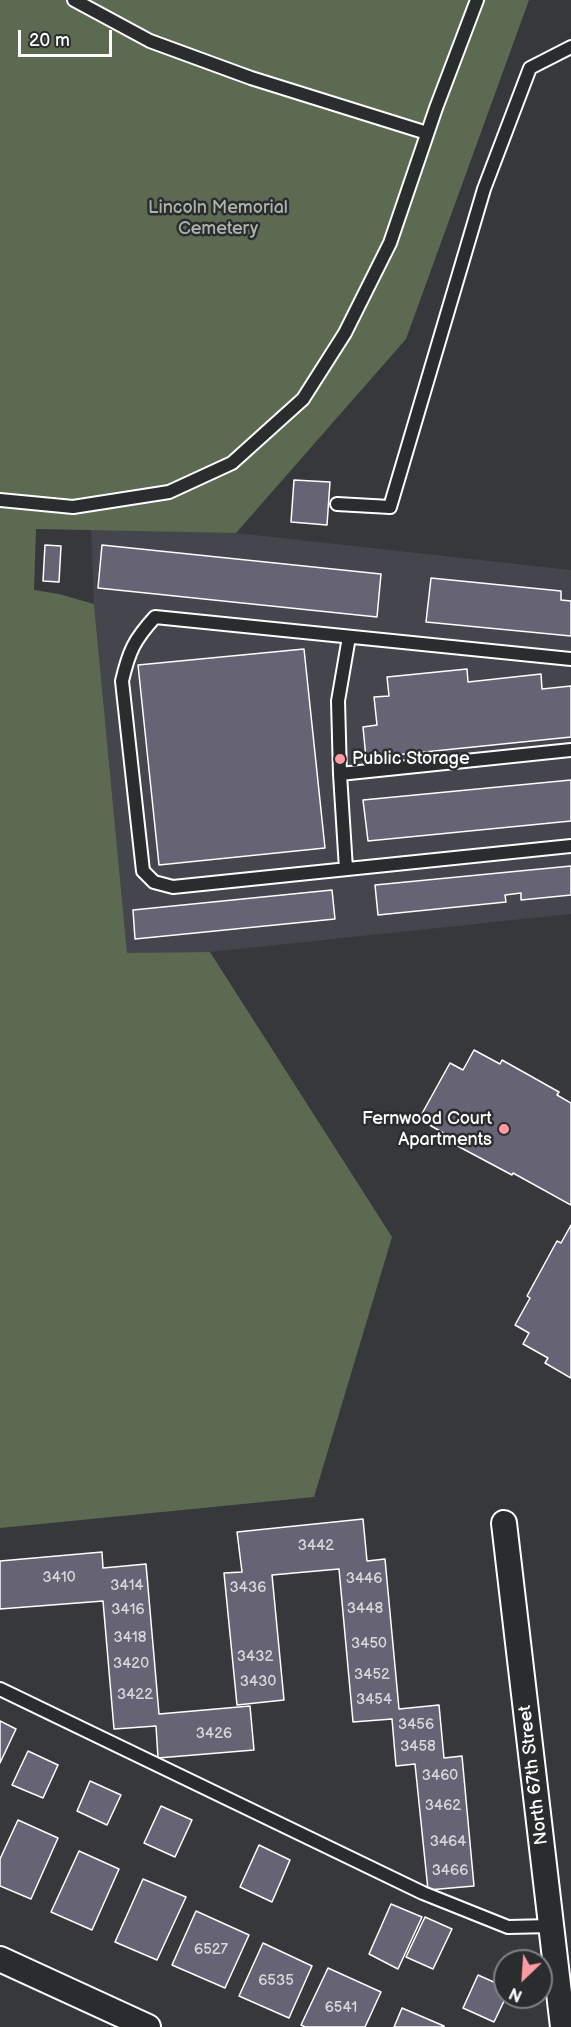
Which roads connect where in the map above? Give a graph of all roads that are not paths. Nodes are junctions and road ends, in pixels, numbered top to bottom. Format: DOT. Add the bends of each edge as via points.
graph roads {
  1 [pos="74,0"];
  2 [pos="477,0"];
  3 [pos="571,47"];
  4 [pos="428,134"];
  5 [pos="0,500"];
  6 [pos="337,504"];
  7 [pos="349,637"];
  8 [pos="571,659"];
  9 [pos="571,750"];
  10 [pos="340,774"];
  11 [pos="571,846"];
  12 [pos="346,869"];
  13 [pos="504,1523"];
  14 [pos="0,1689"];
  15 [pos="551,1926"];
  16 [pos="0,1959"];
  17 [pos="565,1993"];
  18 [pos="148,2027"];
  19 [pos="563,2027"];
  1 -- 4 [label="lane" via="161,45"];
  2 -- 4 [label="lane"];
  3 -- 6 [label="lane" via="530,68 484,189 390,507"];
  4 -- 5 [label="lane" via="390,243 345,333 303,399 232,463 158,494 74,507"];
  7 -- 8 [label="lane"];
  7 -- 10 [label="lane" via="338,701"];
  7 -- 12 [label="lane" via="155,617 138,635 122,681 143,871 154,882 173,887"];
  9 -- 10 [label="lane"];
  10 -- 12 [label="lane"];
  11 -- 12 [label="lane"];
  13 -- 15 [label="street, North 67th Street"];
  14 -- 15 [label="lane" via="423,1893 508,1926"];
  15 -- 17 [label="street, North 67th Street"];
  16 -- 18 [label="street"];
  17 -- 19 [label="street, North 67th Street"];
}
